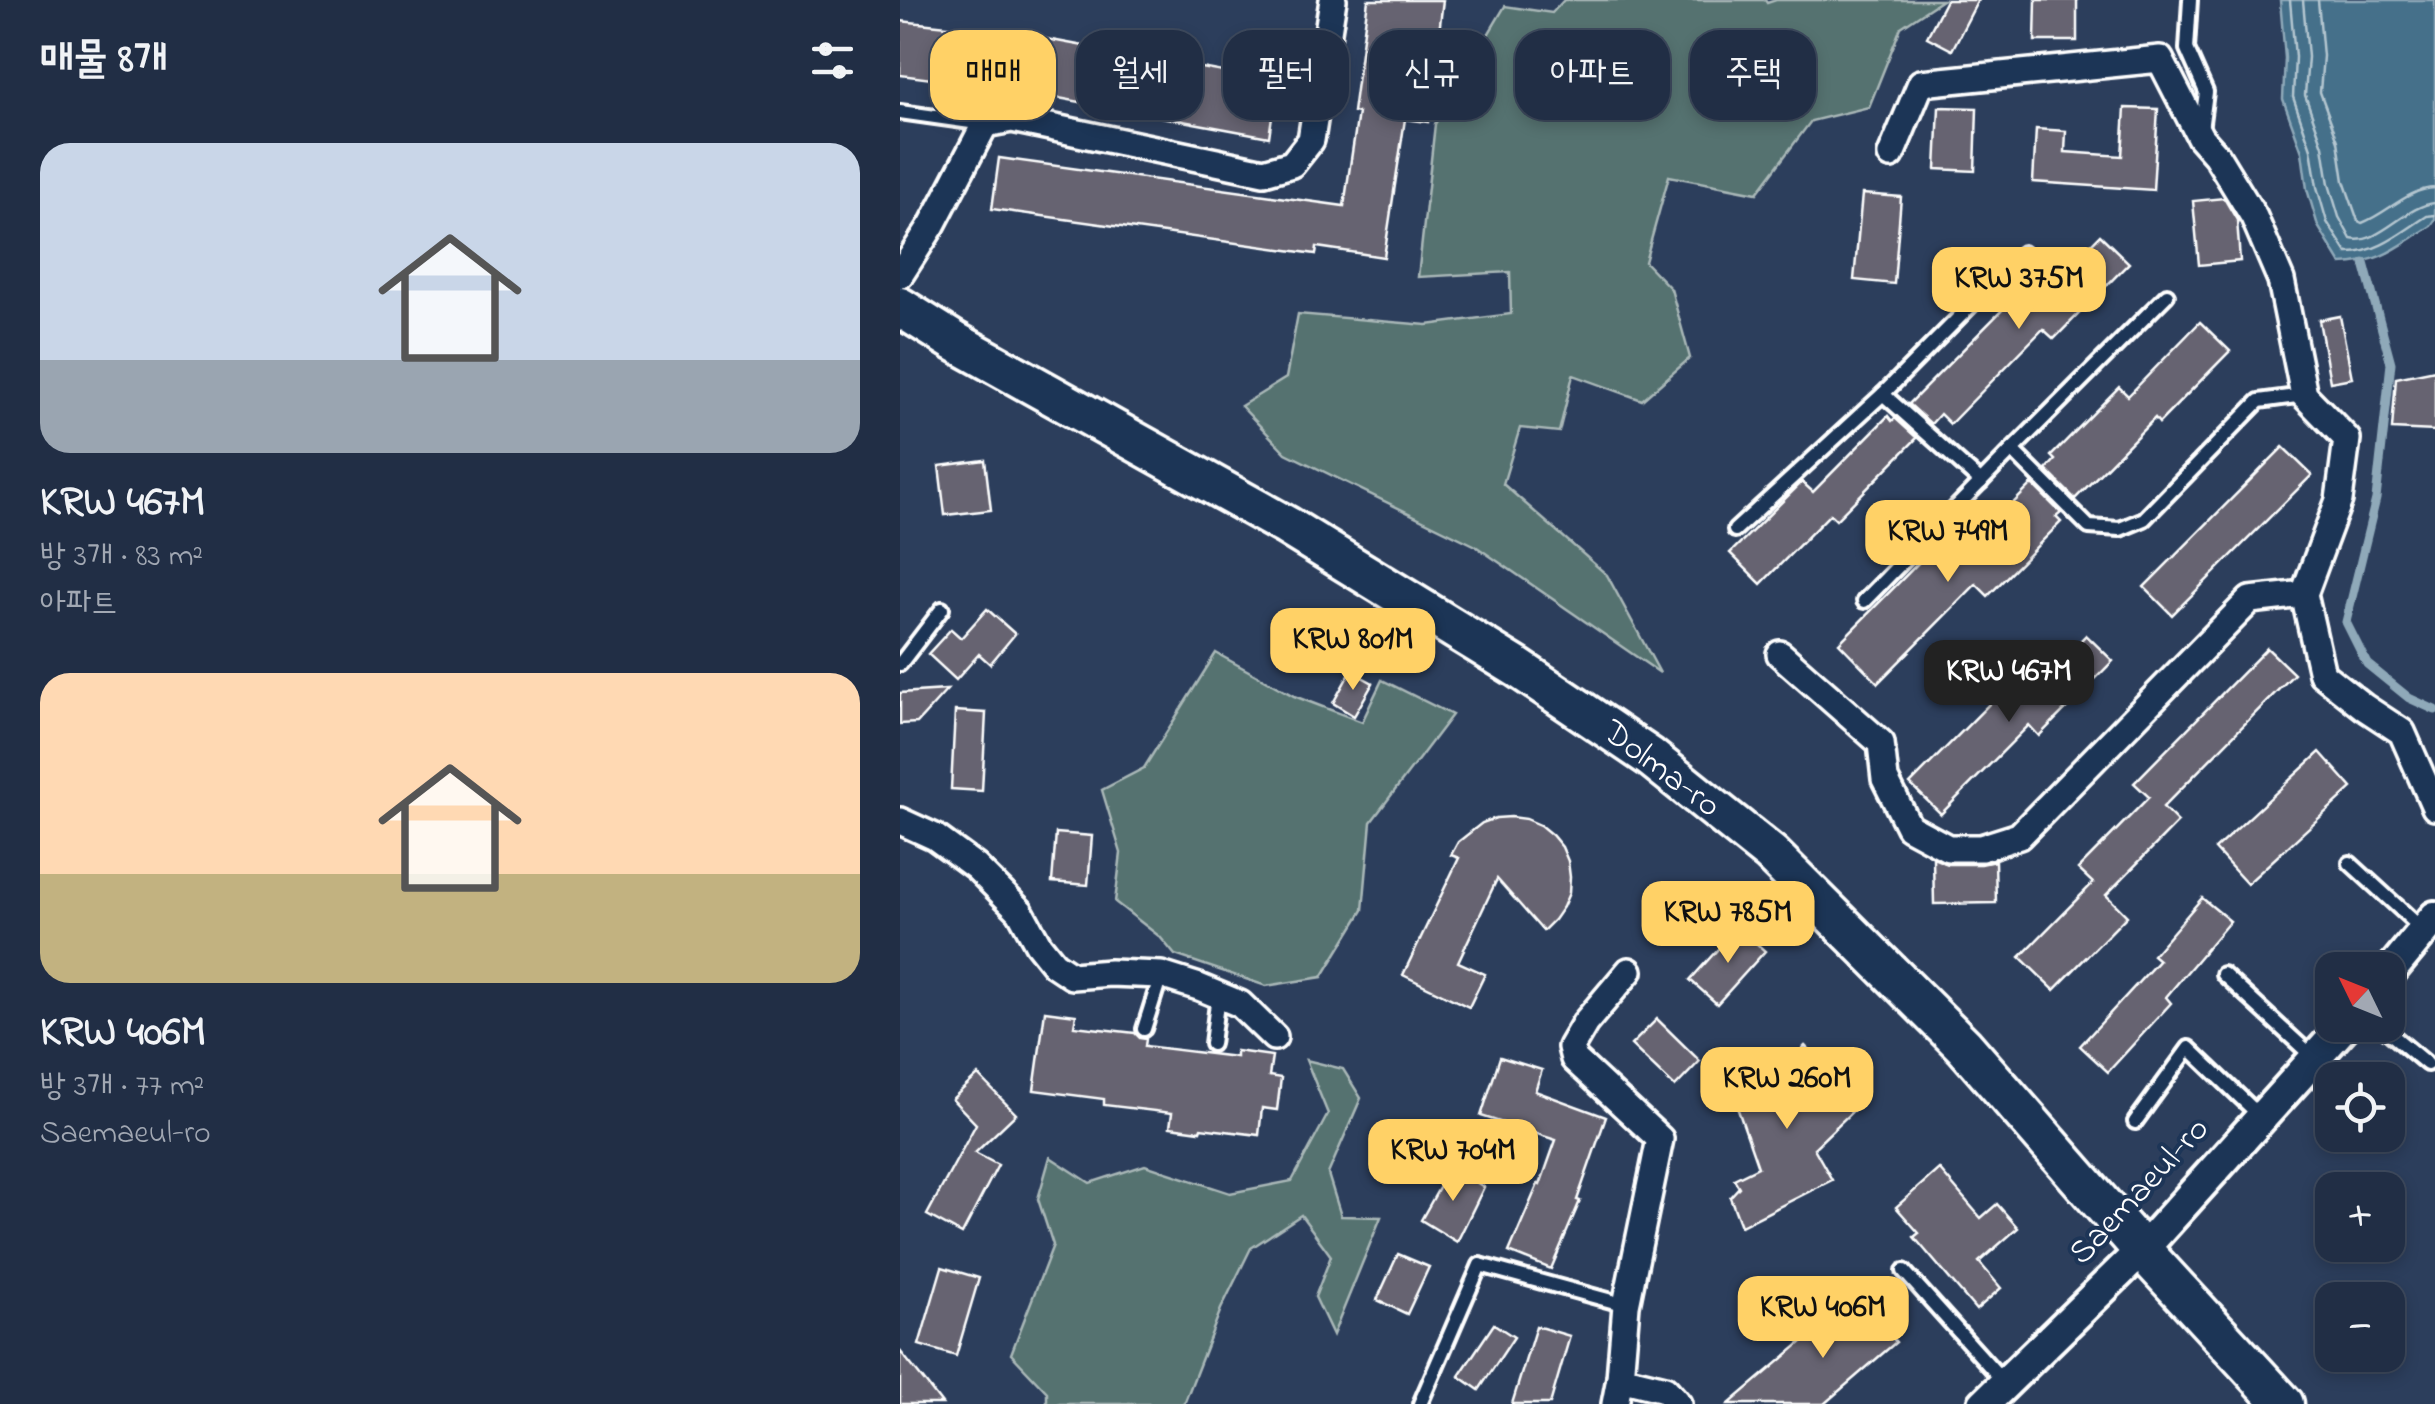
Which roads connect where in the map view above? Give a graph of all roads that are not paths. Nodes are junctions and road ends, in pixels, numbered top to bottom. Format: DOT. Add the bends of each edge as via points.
graph roads {
  1 [pos="1333,0"];
  2 [pos="2190,0"];
  3 [pos="900,112"];
  4 [pos="986,124"];
  5 [pos="2200,138"];
  6 [pos="1891,154"];
  7 [pos="2024,253"];
  8 [pos="900,275"];
  9 [pos="2167,296"];
  10 [pos="900,307"];
  11 [pos="1883,394"];
  12 [pos="2304,395"];
  13 [pos="2012,450"];
  14 [pos="1981,482"];
  15 [pos="1734,530"];
  16 [pos="2304,594"];
  17 [pos="1864,601"];
  18 [pos="942,610"];
  19 [pos="1780,654"];
  20 [pos="900,664"];
  21 [pos="2435,808"];
  22 [pos="900,821"];
  23 [pos="2350,863"];
  24 [pos="2429,923"];
  25 [pos="2405,953"];
  26 [pos="1629,971"];
  27 [pos="2223,974"];
  28 [pos="1161,975"];
  29 [pos="1218,994"];
  30 [pos="1144,1029"];
  31 [pos="1274,1037"];
  32 [pos="2330,1042"];
  33 [pos="2400,1042"];
  34 [pos="1212,1044"];
  35 [pos="2314,1059"];
  36 [pos="2427,1064"];
  37 [pos="2261,1118"];
  38 [pos="2136,1122"];
  39 [pos="2142,1250"];
  40 [pos="1904,1271"];
  41 [pos="1626,1305"];
  42 [pos="1620,1378"];
  43 [pos="1995,1394"];
  44 [pos="1420,1404"];
  45 [pos="1615,1404"];
  46 [pos="1678,1404"];
  47 [pos="2284,1404"];
  1 -- 4 [label="street" via="1310,140 1292,164 1264,172 1012,119"];
  2 -- 5 [label="lane" via="2187,49 2206,92"];
  3 -- 4 [label="lane"];
  4 -- 8 [label="street"];
  5 -- 6 [label="street" via="2160,59 1921,83"];
  5 -- 12 [label="street" via="2254,217 2281,280"];
  7 -- 11 [label="lane"];
  9 -- 13 [label="lane"];
  10 -- 39 [label="main road, Dolma-ro" via="1286,526 1650,757 1771,854 1860,941 1964,1046"];
  11 -- 14 [label="lane"];
  11 -- 15 [label="lane"];
  12 -- 13 [label="lane" via="2259,401 2144,519 2120,529 2089,527"];
  12 -- 16 [label="street" via="2347,439 2339,500"];
  13 -- 14 [label="lane"];
  14 -- 17 [label="lane"];
  16 -- 19 [label="street" via="2250,600 2019,836 1981,848 1948,848 1909,828 1885,779 1881,743"];
  16 -- 21 [label="street" via="2322,674 2402,732"];
  18 -- 20 [label="lane"];
  22 -- 28 [label="street" via="976,867 1020,911 1054,964 1072,976"];
  23 -- 24 [label="lane"];
  24 -- 25 [label="street"];
  26 -- 41 [label="street" via="1571,1047 1574,1059 1660,1139"];
  27 -- 35 [label="lane"];
  28 -- 29 [label="street"];
  28 -- 30 [label="lane"];
  29 -- 31 [label="street" via="1240,1004"];
  29 -- 34 [label="lane"];
  32 -- 35 [label="street, Saemaeul-ro"];
  33 -- 36 [label="lane"];
  35 -- 37 [label="street, Saemaeul-ro"];
  37 -- 38 [label="lane" via="2189,1048"];
  37 -- 39 [label="street, Saemaeul-ro"];
  39 -- 43 [label="street, Saemaeul-ro"];
  39 -- 47 [label="main road, Dolma-ro"];
  40 -- 43 [label="lane"];
  41 -- 42 [label="street"];
  41 -- 44 [label="lane" via="1480,1265"];
  42 -- 45 [label="street"];
  42 -- 46 [label="street" via="1665,1389"];
}
